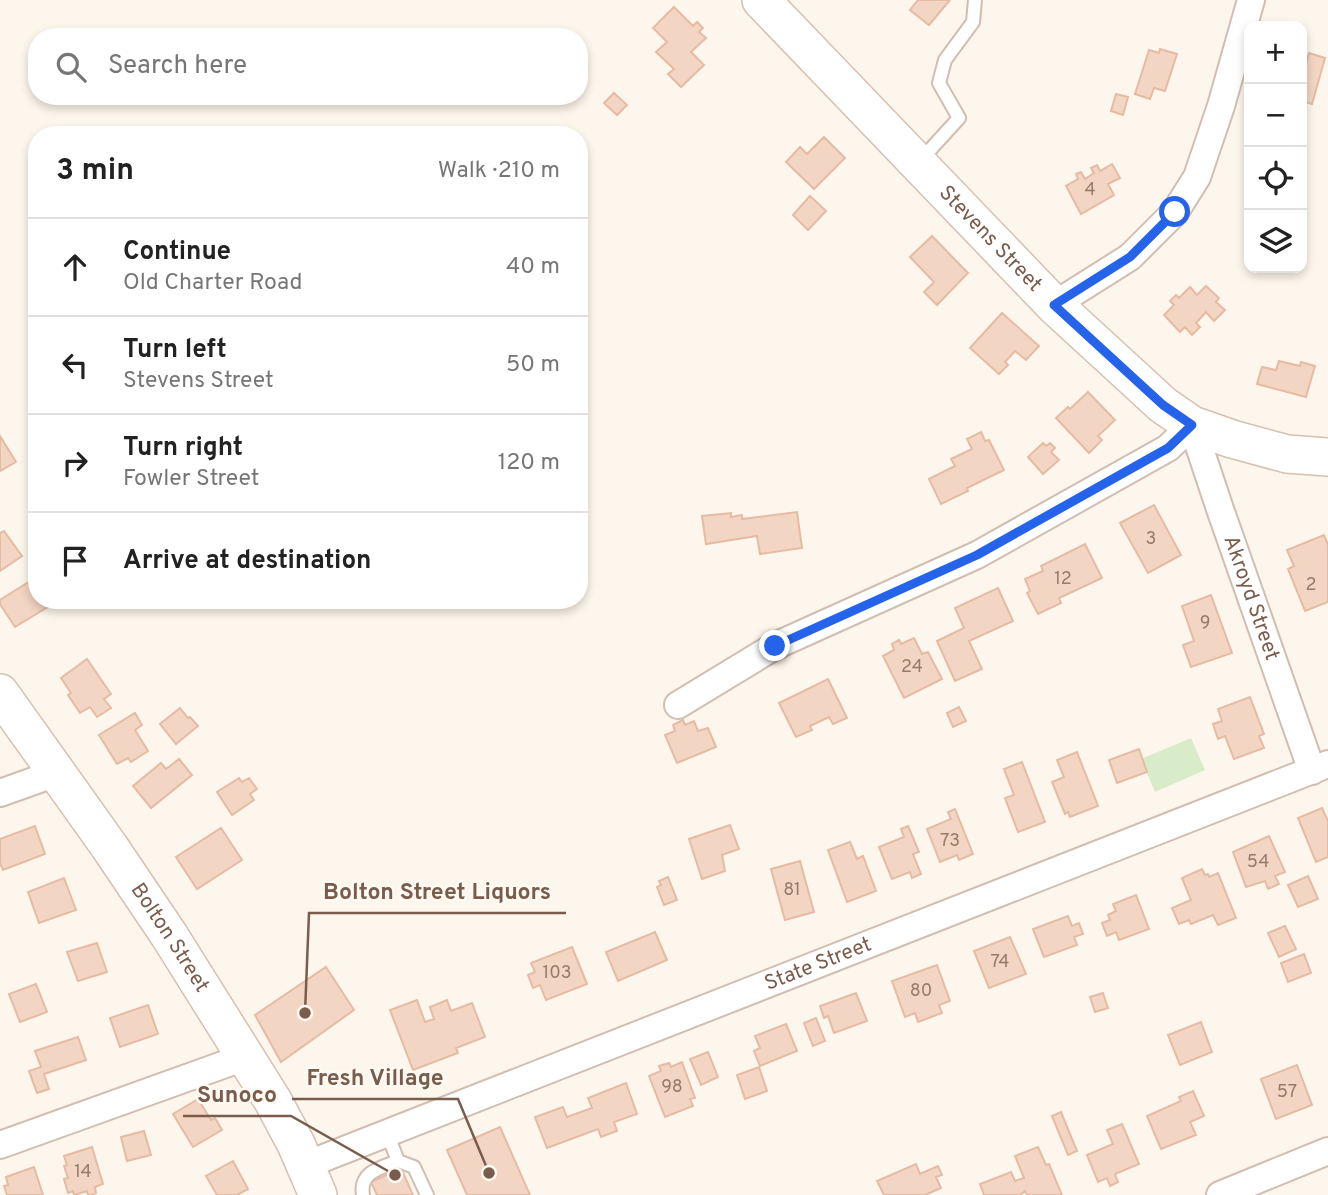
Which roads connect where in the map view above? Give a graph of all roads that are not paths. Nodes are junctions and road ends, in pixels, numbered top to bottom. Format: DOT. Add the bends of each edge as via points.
graph roads {
  1 [pos="761,0"];
  2 [pos="975,0"];
  3 [pos="1251,0"];
  4 [pos="919,163"];
  5 [pos="1054,305"];
  6 [pos="1192,425"];
  7 [pos="1328,457"];
  8 [pos="0,693"];
  9 [pos="678,705"];
  10 [pos="1320,767"];
  11 [pos="56,773"];
  12 [pos="0,793"];
  13 [pos="244,1057"];
  14 [pos="387,1133"];
  15 [pos="0,1145"];
  16 [pos="1328,1151"];
  17 [pos="398,1161"];
  18 [pos="312,1180"];
  19 [pos="424,1194"];
  20 [pos="363,1195"];
  21 [pos="1220,1195"];
  1 -- 4 [label="street, Stevens Street"];
  2 -- 4 [label="lane" via="973,22 945,60 939,83 959,118"];
  3 -- 5 [label="street" via="1197,177 1175,212 1130,257"];
  4 -- 5 [label="street, Stevens Street"];
  5 -- 6 [label="street, Stevens Street" via="1163,405"];
  6 -- 7 [label="street, Stevens Street" via="1287,454"];
  6 -- 9 [label="street" via="1168,448 977,555 775,646"];
  6 -- 10 [label="street, Akroyd Street"];
  8 -- 11 [label="street, Bolton Street"];
  10 -- 14 [label="street, State Street"];
  11 -- 12 [label="street"];
  11 -- 13 [label="street, Bolton Street" via="142,895"];
  13 -- 15 [label="street"];
  13 -- 18 [label="street, Bolton Street" via="273,1101"];
  14 -- 17 [label="lane"];
  14 -- 18 [label="street, State Street"];
  16 -- 21 [label="street"];
  17 -- 19 [label="lane" via="414,1167"];
  17 -- 20 [label="lane" via="366,1176"];
}
